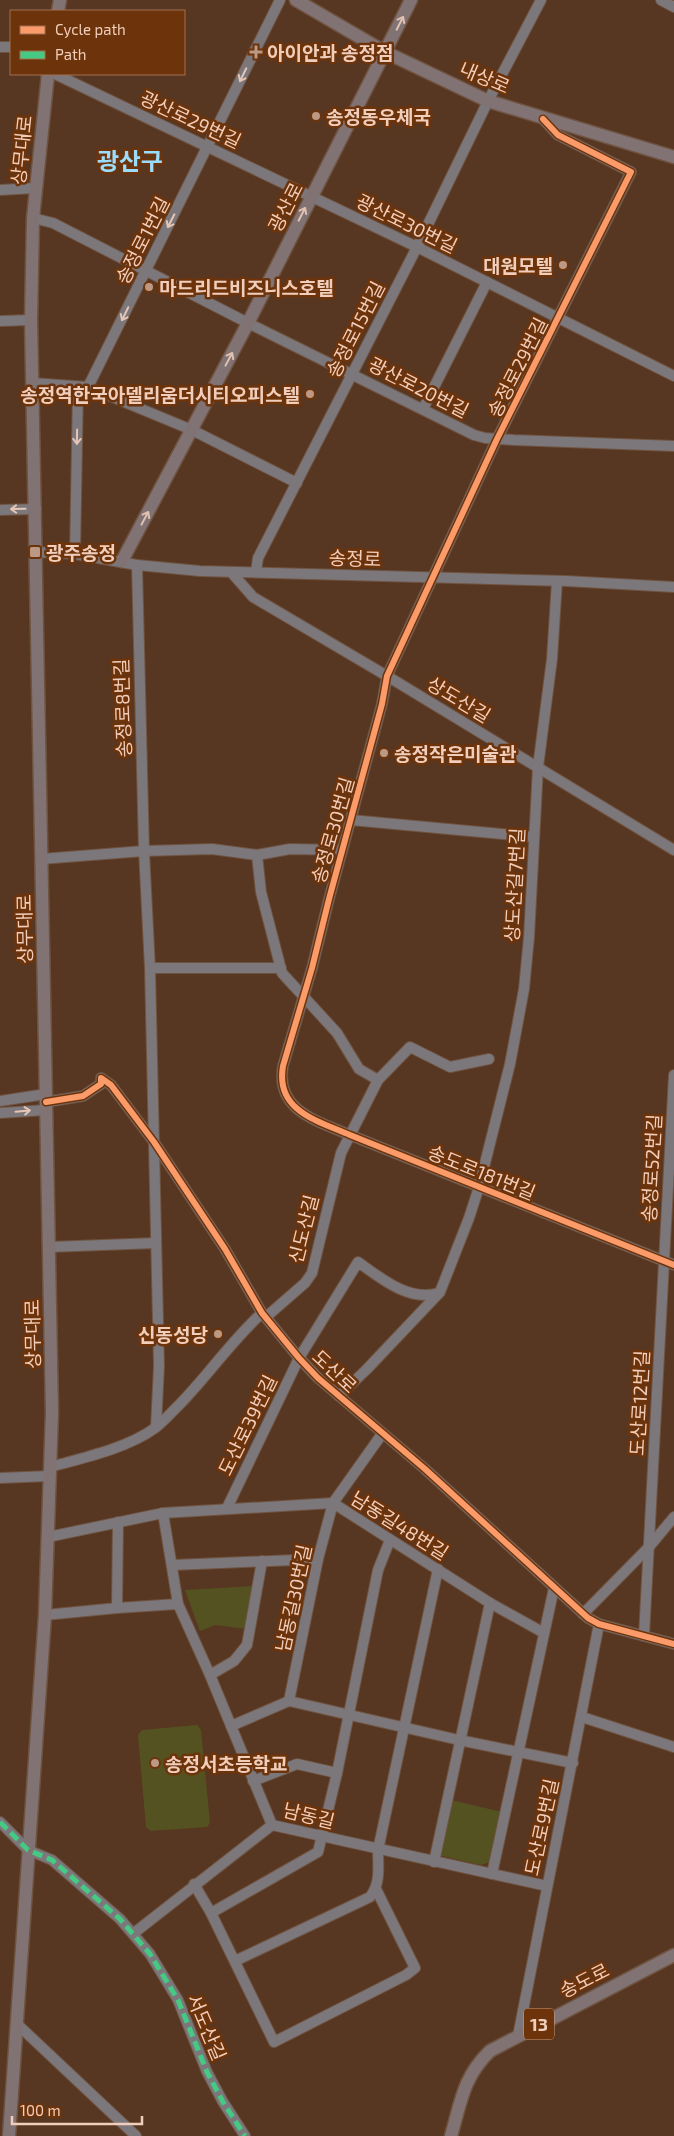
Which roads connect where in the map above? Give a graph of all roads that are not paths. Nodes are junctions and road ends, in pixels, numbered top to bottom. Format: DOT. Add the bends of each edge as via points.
graph roads {
  1 [pos="280,0"];
  2 [pos="296,0"];
  3 [pos="411,0"];
  4 [pos="541,0"];
  5 [pos="661,0"];
  6 [pos="674,7"];
  7 [pos="385,52"];
  8 [pos="48,75"];
  9 [pos="58,75"];
  10 [pos="488,101"];
  11 [pos="543,119"];
  12 [pos="208,147"];
  13 [pos="674,156"];
  14 [pos="35,188"];
  15 [pos="0,190"];
  16 [pos="312,196"];
  17 [pos="33,218"];
  18 [pos="417,247"];
  19 [pos="146,270"];
  20 [pos="487,282"];
  21 [pos="558,319"];
  22 [pos="31,320"];
  23 [pos="0,321"];
  24 [pos="248,323"];
  25 [pos="352,373"];
  26 [pos="674,376"];
  27 [pos="32,383"];
  28 [pos="83,388"];
  29 [pos="423,409"];
  30 [pos="192,430"];
  31 [pos="497,439"];
  32 [pos="674,446"];
  33 [pos="297,483"];
  34 [pos="36,509"];
  35 [pos="0,510"];
  36 [pos="36,552"];
  37 [pos="76,554"];
  38 [pos="122,561"];
  39 [pos="137,564"];
  40 [pos="231,572"];
  41 [pos="256,572"];
  42 [pos="432,577"];
  43 [pos="557,580"];
  44 [pos="674,586"];
  45 [pos="387,676"];
  46 [pos="538,766"];
  47 [pos="350,820"];
  48 [pos="534,837"];
  49 [pos="342,850"];
  50 [pos="674,850"];
  51 [pos="144,851"];
  52 [pos="257,855"];
  53 [pos="41,859"];
  54 [pos="150,968"];
  55 [pos="281,968"];
  56 [pos="304,995"];
  57 [pos="489,1059"];
  58 [pos="674,1076"];
  59 [pos="378,1080"];
  60 [pos="286,1096"];
  61 [pos="0,1101"];
  62 [pos="46,1102"];
  63 [pos="0,1113"];
  64 [pos="350,1135"];
  65 [pos="154,1142"];
  66 [pos="479,1187"];
  67 [pos="156,1243"];
  68 [pos="49,1247"];
  69 [pos="664,1262"];
  70 [pos="674,1265"];
  71 [pos="440,1292"];
  72 [pos="264,1315"];
  73 [pos="299,1358"];
  74 [pos="339,1396"];
  75 [pos="156,1427"];
  76 [pos="382,1434"];
  77 [pos="50,1471"];
  78 [pos="0,1478"];
  79 [pos="333,1503"];
  80 [pos="227,1508"];
  81 [pos="163,1513"];
  82 [pos="674,1517"];
  83 [pos="118,1522"];
  84 [pos="48,1537"];
  85 [pos="390,1540"];
  86 [pos="649,1547"];
  87 [pos="318,1559"];
  88 [pos="262,1561"];
  89 [pos="173,1565"];
  90 [pos="438,1569"];
  91 [pos="554,1588"];
  92 [pos="490,1603"];
  93 [pos="178,1604"];
  94 [pos="116,1608"];
  95 [pos="583,1614"];
  96 [pos="45,1615"];
  97 [pos="599,1624"];
  98 [pos="544,1633"];
  99 [pos="644,1636"];
  100 [pos="674,1644"];
  101 [pos="210,1675"];
  102 [pos="289,1700"];
  103 [pos="349,1716"];
  104 [pos="582,1717"];
  105 [pos="231,1726"];
  106 [pos="403,1728"];
  107 [pos="459,1740"];
  108 [pos="674,1747"];
  109 [pos="519,1752"];
  110 [pos="573,1763"];
  111 [pos="337,1774"];
  112 [pos="253,1781"];
  113 [pos="0,1822"];
  114 [pos="272,1825"];
  115 [pos="323,1837"];
  116 [pos="28,1850"];
  117 [pos="378,1850"];
  118 [pos="434,1862"];
  119 [pos="492,1874"];
  120 [pos="194,1884"];
  121 [pos="547,1886"];
  122 [pos="376,1889"];
  123 [pos="211,1913"];
  124 [pos="134,1933"];
  125 [pos="674,1955"];
  126 [pos="234,1961"];
  127 [pos="17,2024"];
  128 [pos="518,2036"];
  129 [pos="9,2136"];
  130 [pos="136,2136"];
  131 [pos="245,2136"];
  132 [pos="451,2136"];
  1 -- 12 [label="street, 송정로1번길, one-way"];
  2 -- 7 [label="main road, 내상로"];
  7 -- 3 [label="main road, 광산로, one-way"];
  4 -- 10 [label="street, 송정로15번길"];
  5 -- 6 [label="street"];
  7 -- 10 [label="main road, 내상로"];
  7 -- 16 [label="main road, 광산로"];
  8 -- 14 [label="main road, 상무대로"];
  9 -- 12 [label="street, 광산로29번길"];
  10 -- 11 [label="main road, 내상로"];
  10 -- 18 [label="street, 송정로15번길"];
  11 -- 13 [label="main road, 내상로"];
  11 -- 21 [label="street, 송정로29번길" via="558,135 632,172"];
  12 -- 16 [label="street, 광산로29번길"];
  12 -- 19 [label="street, 송정로1번길, one-way"];
  14 -- 15 [label="street"];
  14 -- 17 [label="main road, 상무대로"];
  16 -- 18 [label="street, 광산로30번길"];
  24 -- 16 [label="main road, 광산로, one-way"];
  17 -- 19 [label="street, 광산로20번길" via="53,222"];
  17 -- 22 [label="main road, 상무대로"];
  18 -- 20 [label="street, 광산로30번길"];
  18 -- 25 [label="street, 송정로15번길"];
  19 -- 24 [label="street, 광산로20번길"];
  19 -- 28 [label="street, 송정로1번길, one-way"];
  20 -- 21 [label="street, 광산로30번길"];
  20 -- 29 [label="street"];
  21 -- 26 [label="street, 광산로30번길"];
  21 -- 31 [label="street, 송정로29번길"];
  22 -- 23 [label="street"];
  22 -- 27 [label="main road, 상무대로"];
  24 -- 25 [label="street, 광산로20번길"];
  30 -- 24 [label="main road, 광산로, one-way"];
  25 -- 29 [label="street, 광산로20번길"];
  25 -- 33 [label="street, 송정로15번길"];
  27 -- 28 [label="street"];
  27 -- 34 [label="main road, 상무대로"];
  28 -- 30 [label="street"];
  28 -- 37 [label="street, 송정로1번길, one-way"];
  29 -- 31 [label="street, 광산로20번길" via="474,435"];
  30 -- 33 [label="street"];
  38 -- 30 [label="main road, 광산로, one-way"];
  31 -- 32 [label="street, 광산로20번길"];
  31 -- 42 [label="street, 송정로29번길"];
  33 -- 41 [label="street, 송정로15번길" via="258,558"];
  34 -- 35 [label="street, one-way"];
  34 -- 36 [label="main road, 상무대로"];
  36 -- 37 [label="street, 송정로"];
  36 -- 53 [label="main road, 상무대로"];
  37 -- 38 [label="street, 송정로"];
  38 -- 39 [label="street, 송정로"];
  39 -- 40 [label="street, 송정로"];
  39 -- 51 [label="street, 송정로8번길"];
  40 -- 41 [label="street, 송정로"];
  40 -- 45 [label="street, 상도산길" via="252,597"];
  41 -- 42 [label="street, 송정로"];
  42 -- 43 [label="street, 송정로"];
  42 -- 45 [label="street, 송정로30번길"];
  43 -- 44 [label="street, 송정로"];
  43 -- 46 [label="street, 상도산길7번길" via="552,659"];
  45 -- 46 [label="street, 상도산길"];
  45 -- 47 [label="street, 송정로30번길"];
  46 -- 48 [label="street, 상도산길7번길"];
  46 -- 50 [label="street, 상도산길"];
  47 -- 48 [label="street"];
  47 -- 49 [label="street, 송정로30번길"];
  48 -- 66 [label="street, 상도산길7번길" via="529,937 521,1007"];
  49 -- 52 [label="street, 송정로30번길" via="290,849"];
  49 -- 56 [label="street, 송정로30번길"];
  51 -- 52 [label="street" via="212,849"];
  51 -- 53 [label="street"];
  51 -- 54 [label="street, 송정로8번길"];
  52 -- 55 [label="street" via="261,892"];
  53 -- 62 [label="main road, 상무대로"];
  54 -- 55 [label="street"];
  54 -- 65 [label="street, 송정로8번길"];
  55 -- 56 [label="street" via="289,983"];
  56 -- 59 [label="street" via="347,1047 359,1069"];
  56 -- 60 [label="street, 송정로30번길" via="281,1076"];
  57 -- 59 [label="street" via="450,1067 410,1047"];
  58 -- 69 [label="street, 송정로52번길"];
  59 -- 64 [label="street"];
  60 -- 64 [label="street, 송도로181번길" via="294,1107 307,1115"];
  61 -- 62 [label="street"];
  63 -- 62 [label="street, one-way"];
  62 -- 65 [label="street, 도산로" via="83,1096 100,1084 101,1078 111,1085"];
  62 -- 68 [label="main road, 상무대로"];
  64 -- 66 [label="street, 송도로181번길"];
  64 -- 72 [label="street, 신도산길" via="336,1170 312,1273"];
  65 -- 67 [label="street"];
  65 -- 72 [label="street, 도산로" via="225,1249"];
  66 -- 69 [label="street, 송도로181번길"];
  66 -- 71 [label="street, 상도산길7번길"];
  67 -- 68 [label="street"];
  67 -- 75 [label="street" via="160,1366"];
  68 -- 77 [label="main road, 상무대로"];
  69 -- 70 [label="street, 송도로181번길"];
  69 -- 86 [label="street, 도산로12번길"];
  71 -- 73 [label="street, 도산로39번길" via="423,1296 402,1290 358,1262"];
  71 -- 74 [label="street"];
  72 -- 73 [label="street, 도산로"];
  72 -- 75 [label="street, 신도산길" via="249,1325 201,1382"];
  73 -- 74 [label="street, 도산로"];
  73 -- 80 [label="street, 도산로39번길"];
  74 -- 76 [label="street, 도산로"];
  75 -- 77 [label="street, 신도산길" via="130,1441"];
  76 -- 79 [label="street"];
  76 -- 91 [label="street, 도산로"];
  77 -- 78 [label="street, 신도산길"];
  77 -- 84 [label="main road, 상무대로"];
  79 -- 80 [label="street, 남동길48번길"];
  79 -- 85 [label="street, 남동길48번길"];
  79 -- 87 [label="street, 남동길30번길"];
  80 -- 81 [label="street, 남동길48번길"];
  81 -- 83 [label="street, 남동길48번길"];
  81 -- 89 [label="street, 남동길"];
  82 -- 86 [label="street"];
  83 -- 84 [label="street"];
  83 -- 94 [label="street"];
  84 -- 96 [label="main road, 상무대로"];
  85 -- 90 [label="street, 남동길48번길"];
  85 -- 103 [label="street" via="378,1570"];
  86 -- 95 [label="street"];
  86 -- 99 [label="street, 도산로12번길"];
  87 -- 88 [label="street"];
  87 -- 102 [label="street, 남동길30번길"];
  88 -- 89 [label="street"];
  88 -- 101 [label="street" via="246,1645 234,1661"];
  89 -- 93 [label="street, 남동길"];
  90 -- 92 [label="street, 남동길48번길"];
  90 -- 106 [label="street"];
  91 -- 95 [label="street, 도산로"];
  91 -- 98 [label="street"];
  92 -- 98 [label="street, 남동길48번길"];
  92 -- 107 [label="street"];
  93 -- 94 [label="street"];
  93 -- 101 [label="street, 남동길"];
  94 -- 96 [label="street"];
  95 -- 97 [label="street, 도산로"];
  96 -- 116 [label="main road, 상무대로"];
  97 -- 99 [label="street, 도산로"];
  97 -- 104 [label="street, 도산로9번길"];
  98 -- 109 [label="street"];
  99 -- 100 [label="street, 도산로"];
  101 -- 105 [label="street, 남동길"];
  102 -- 103 [label="street"];
  102 -- 105 [label="street"];
  103 -- 106 [label="street"];
  103 -- 111 [label="street"];
  104 -- 108 [label="street"];
  104 -- 110 [label="street, 도산로9번길"];
  105 -- 112 [label="street, 남동길"];
  106 -- 107 [label="street"];
  106 -- 117 [label="street"];
  107 -- 109 [label="street"];
  107 -- 118 [label="street"];
  109 -- 110 [label="street"];
  109 -- 119 [label="street"];
  110 -- 121 [label="street, 도산로9번길"];
  111 -- 112 [label="street" via="297,1764"];
  111 -- 115 [label="street"];
  112 -- 114 [label="street, 남동길"];
  113 -- 116 [label="street, 서도산길"];
  114 -- 115 [label="street, 남동길"];
  114 -- 120 [label="street"];
  115 -- 117 [label="street, 남동길"];
  115 -- 123 [label="street" via="318,1852"];
  116 -- 124 [label="street, 서도산길" via="52,1860"];
  116 -- 127 [label="main road, 상무대로"];
  117 -- 118 [label="street, 남동길"];
  117 -- 122 [label="street"];
  118 -- 119 [label="street, 남동길"];
  119 -- 121 [label="street, 남동길"];
  120 -- 123 [label="street"];
  120 -- 124 [label="street"];
  121 -- 128 [label="street, 도산로9번길"];
  122 -- 126 [label="street" via="370,1897"];
  122 -- 126 [label="street" via="414,1968 274,2042"];
  123 -- 126 [label="street"];
  124 -- 131 [label="street, 서도산길" via="178,2000 207,2072"];
  125 -- 128 [label="main road, 송도로 / 13"];
  127 -- 129 [label="main road, 상무대로"];
  127 -- 130 [label="street"];
  128 -- 132 [label="main road, 송도로 / 13" via="490,2051 476,2065 467,2081"];
}
